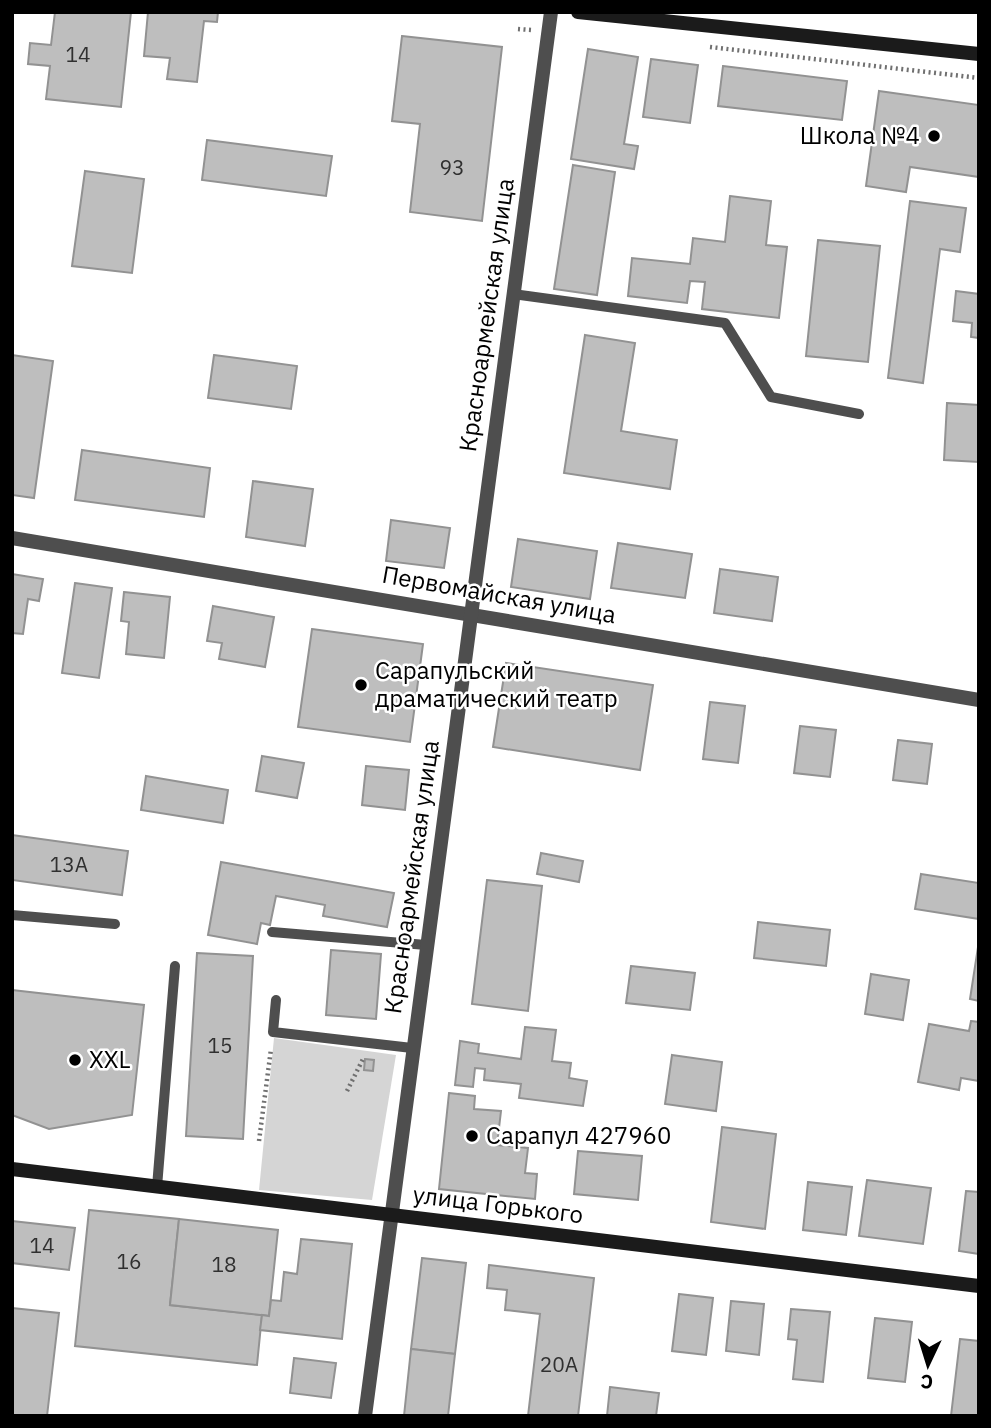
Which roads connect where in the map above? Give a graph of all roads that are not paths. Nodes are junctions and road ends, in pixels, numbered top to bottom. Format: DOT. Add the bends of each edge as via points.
graph roads {
  1 [pos="551,12"];
  2 [pos="578,12"];
  3 [pos="979,54"];
  4 [pos="513,294"];
  5 [pos="859,414"];
  6 [pos="12,538"];
  7 [pos="471,613"];
  8 [pos="979,700"];
  9 [pos="12,915"];
  10 [pos="115,924"];
  11 [pos="272,932"];
  12 [pos="426,945"];
  13 [pos="175,967"];
  14 [pos="276,1000"];
  15 [pos="412,1048"];
  16 [pos="12,1169"];
  17 [pos="157,1187"];
  18 [pos="390,1216"];
  19 [pos="979,1286"];
  20 [pos="365,1416"];
  1 -- 4 [label="street, Красноармейская улица"];
  2 -- 3 [label="street"];
  4 -- 5 [label="lane" via="724,323 771,397"];
  4 -- 7 [label="street, Красноармейская улица"];
  6 -- 7 [label="street, Первомайская улица"];
  7 -- 8 [label="street, Первомайская улица"];
  7 -- 12 [label="street, Красноармейская улица"];
  9 -- 10 [label="lane"];
  11 -- 12 [label="lane"];
  12 -- 15 [label="street, Красноармейская улица"];
  13 -- 17 [label="lane"];
  14 -- 15 [label="lane" via="273,1032"];
  15 -- 18 [label="street, Красноармейская улица"];
  16 -- 17 [label="street, улица Горького"];
  17 -- 18 [label="street, улица Горького"];
  18 -- 19 [label="street, улица Горького"];
  18 -- 20 [label="street, Красноармейская улица"];
}
